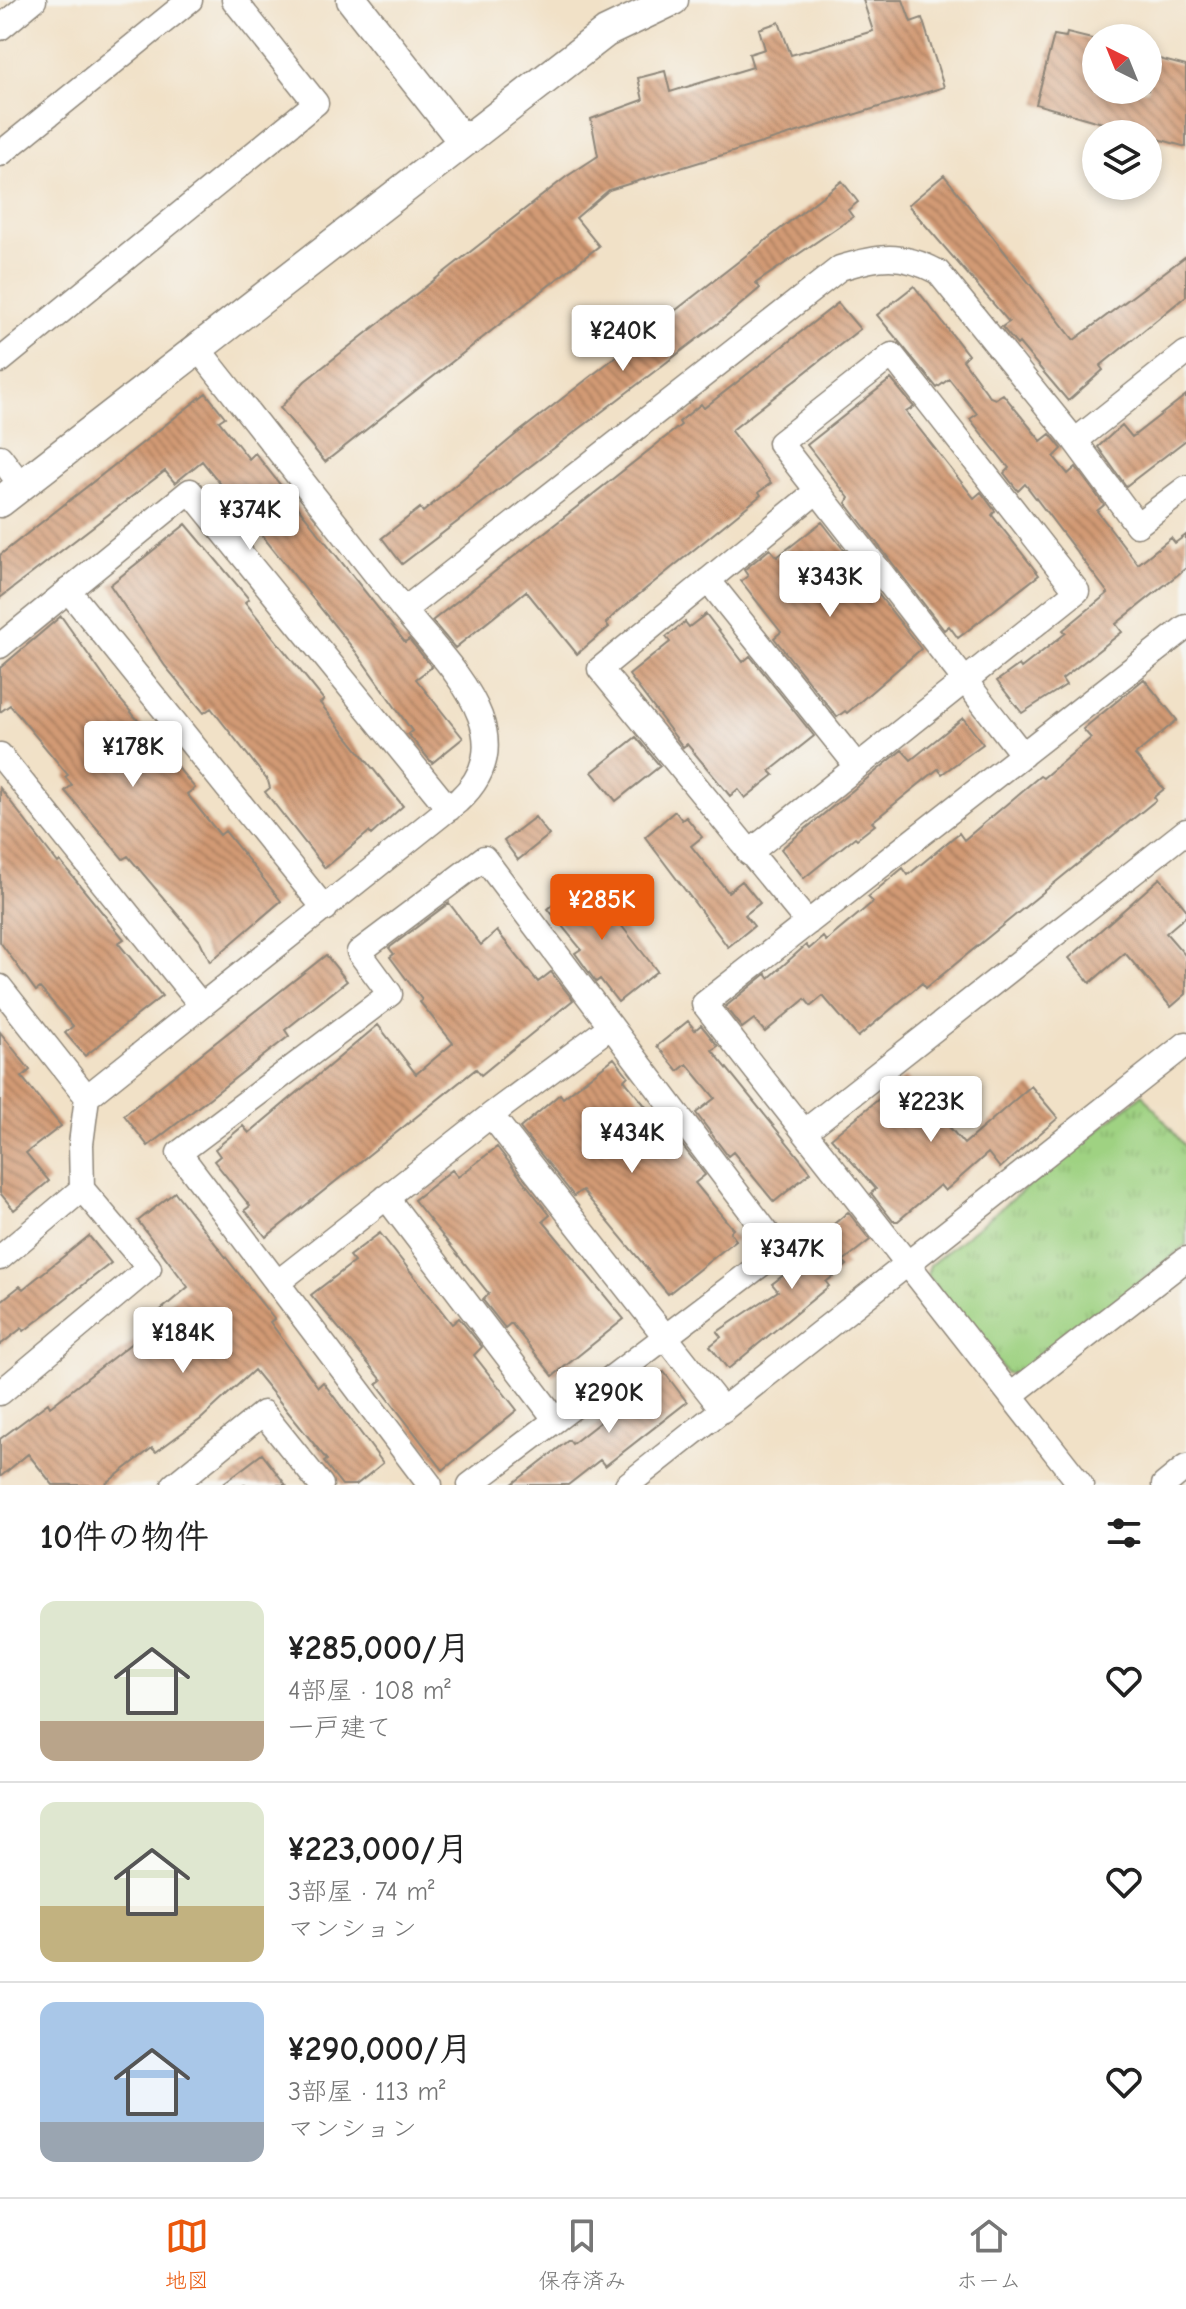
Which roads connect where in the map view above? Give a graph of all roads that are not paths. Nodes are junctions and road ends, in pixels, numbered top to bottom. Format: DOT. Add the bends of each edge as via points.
graph roads {
  1 [pos="34,0"];
  2 [pos="190,0"];
  3 [pos="234,0"];
  4 [pos="352,0"];
  5 [pos="673,0"];
  6 [pos="0,28"];
  7 [pos="463,141"];
  8 [pos="0,154"];
  9 [pos="199,350"];
  10 [pos="1186,353"];
  11 [pos="0,361"];
  12 [pos="1075,441"];
  13 [pos="0,457"];
  14 [pos="1186,488"];
  15 [pos="817,491"];
  16 [pos="11,493"];
  17 [pos="708,580"];
  18 [pos="68,590"];
  19 [pos="404,610"];
  20 [pos="1186,627"];
  21 [pos="0,646"];
  22 [pos="965,679"];
  23 [pos="0,755"];
  24 [pos="1023,755"];
  25 [pos="857,766"];
  26 [pos="449,809"];
  27 [pos="1186,831"];
  28 [pos="749,853"];
  29 [pos="325,909"];
  30 [pos="808,923"];
  31 [pos="0,987"];
  32 [pos="201,1005"];
  33 [pos="611,1026"];
  34 [pos="1186,1044"];
  35 [pos="87,1097"];
  36 [pos="491,1115"];
  37 [pos="804,1132"];
  38 [pos="82,1189"];
  39 [pos="386,1197"];
  40 [pos="3,1250"];
  41 [pos="1186,1259"];
  42 [pos="908,1264"];
  43 [pos="277,1283"];
  44 [pos="665,1337"];
  45 [pos="0,1393"];
  46 [pos="1011,1395"];
  47 [pos="723,1410"];
  48 [pos="556,1420"];
  49 [pos="1186,1467"];
  50 [pos="174,1485"];
  51 [pos="321,1485"];
  52 [pos="430,1485"];
  53 [pos="470,1485"];
  54 [pos="627,1485"];
  55 [pos="1081,1485"];
  56 [pos="1164,1485"];
  1 -- 6 [label="street"];
  2 -- 8 [label="street"];
  3 -- 11 [label="street" via="316,103"];
  4 -- 7 [label="street"];
  5 -- 7 [label="street" via="606,32"];
  7 -- 9 [label="street"];
  9 -- 16 [label="street"];
  9 -- 19 [label="street"];
  10 -- 12 [label="street"];
  12 -- 14 [label="street" via="1137,525"];
  12 -- 19 [label="street" via="938,272 917,261 879,256 840,268"];
  13 -- 16 [label="street"];
  15 -- 17 [label="street"];
  15 -- 22 [label="street"];
  15 -- 22 [label="street" via="780,443 892,355 1077,591"];
  17 -- 25 [label="street"];
  17 -- 28 [label="street" via="600,669"];
  18 -- 21 [label="street"];
  18 -- 26 [label="street" via="190,491"];
  18 -- 29 [label="street"];
  19 -- 26 [label="street" via="478,707 485,727 487,754 481,774"];
  20 -- 24 [label="street"];
  22 -- 24 [label="street"];
  22 -- 25 [label="street"];
  23 -- 32 [label="street"];
  24 -- 30 [label="street"];
  25 -- 28 [label="street"];
  26 -- 29 [label="street"];
  27 -- 37 [label="street"];
  28 -- 30 [label="street"];
  29 -- 32 [label="street"];
  30 -- 37 [label="street" via="704,1004"];
  31 -- 35 [label="street"];
  32 -- 35 [label="street"];
  33 -- 36 [label="street"];
  33 -- 43 [label="street" via="484,858 359,952 390,994 179,1153"];
  33 -- 44 [label="street" via="780,1250"];
  34 -- 42 [label="street"];
  35 -- 38 [label="street"];
  36 -- 39 [label="street"];
  36 -- 44 [label="street"];
  37 -- 42 [label="street"];
  38 -- 40 [label="street"];
  38 -- 45 [label="street" via="149,1268"];
  39 -- 43 [label="street"];
  39 -- 48 [label="street"];
  41 -- 46 [label="street"];
  42 -- 46 [label="street"];
  42 -- 47 [label="street"];
  43 -- 52 [label="street"];
  44 -- 47 [label="street"];
  44 -- 48 [label="street"];
  46 -- 55 [label="street"];
  47 -- 54 [label="street"];
  48 -- 53 [label="street"];
  49 -- 56 [label="street"];
  50 -- 51 [label="street" via="263,1413"];
}
